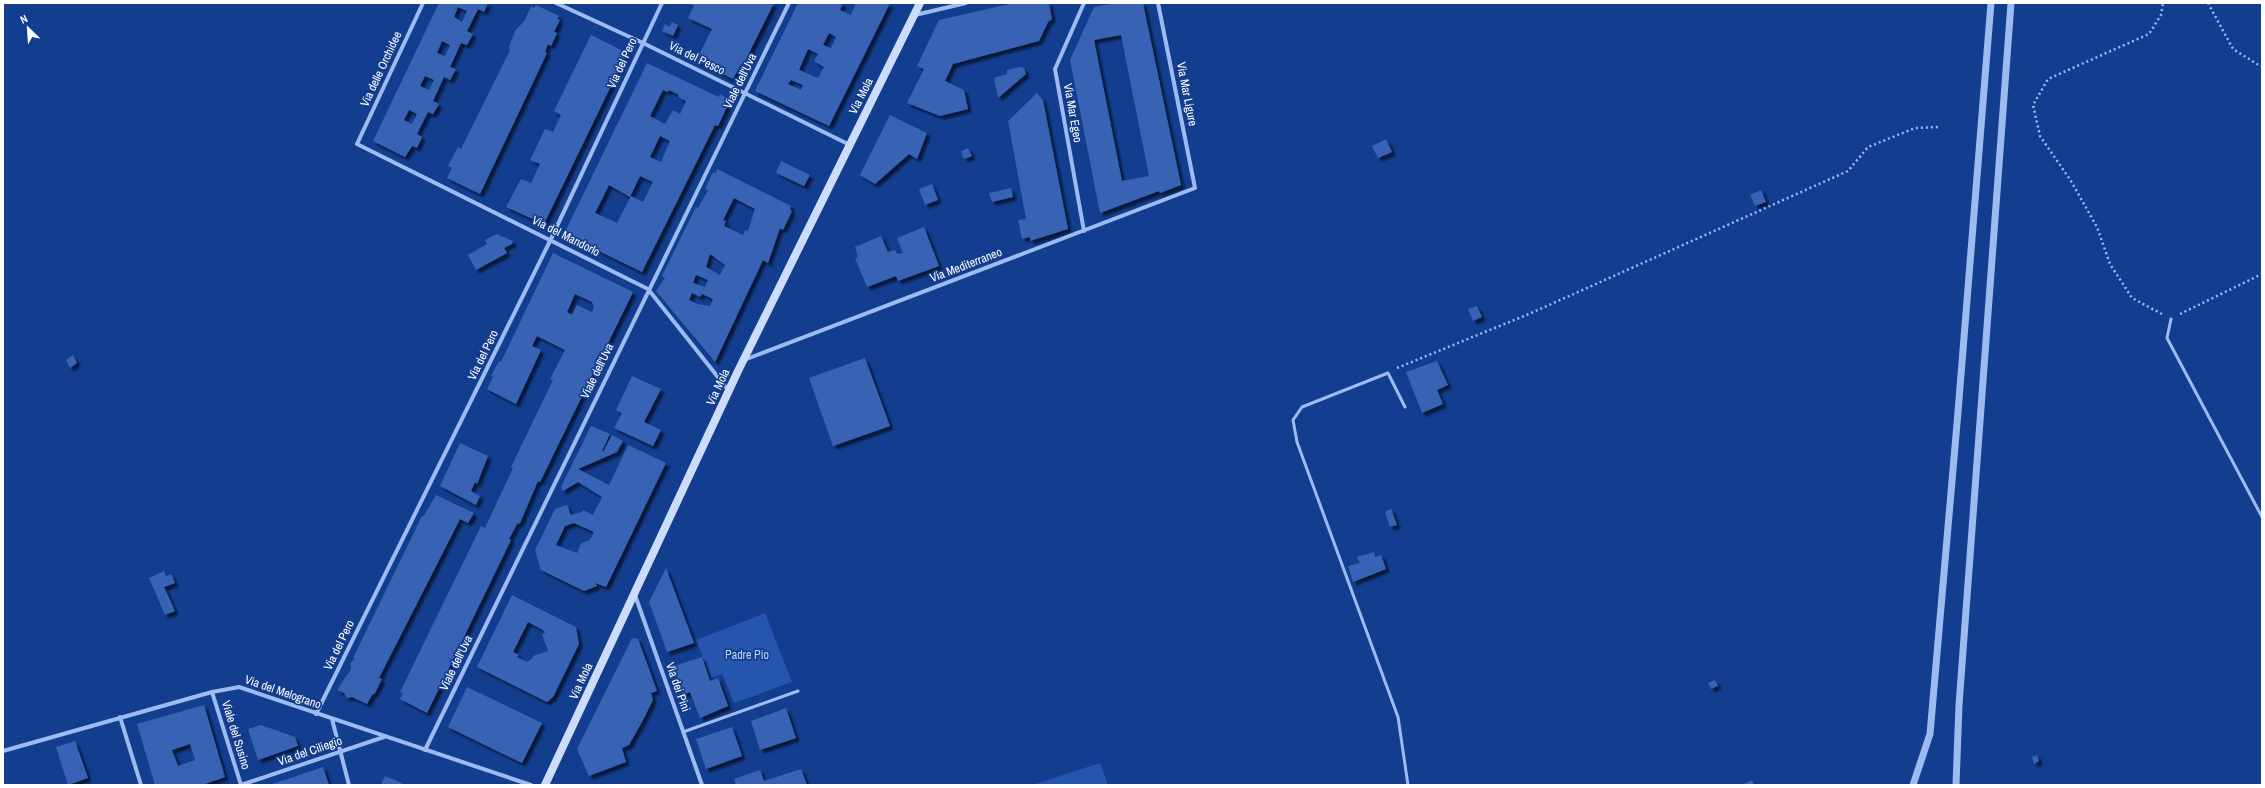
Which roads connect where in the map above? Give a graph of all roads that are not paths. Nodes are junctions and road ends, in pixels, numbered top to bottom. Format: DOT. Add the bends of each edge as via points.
graph roads {
  1 [pos="423,3"];
  2 [pos="556,3"];
  3 [pos="662,3"];
  4 [pos="789,3"];
  5 [pos="920,3"];
  6 [pos="966,3"];
  7 [pos="1084,3"];
  8 [pos="1158,3"];
  9 [pos="1991,3"];
  10 [pos="2011,3"];
  11 [pos="915,15"];
  12 [pos="643,43"];
  13 [pos="746,93"];
  14 [pos="357,144"];
  15 [pos="850,145"];
  16 [pos="1195,188"];
  17 [pos="1084,231"];
  18 [pos="551,240"];
  19 [pos="648,289"];
  20 [pos="2171,319"];
  21 [pos="744,360"];
  22 [pos="729,391"];
  23 [pos="1405,407"];
  24 [pos="2262,517"];
  25 [pos="635,595"];
  26 [pos="798,691"];
  27 [pos="212,692"];
  28 [pos="316,714"];
  29 [pos="120,717"];
  30 [pos="332,719"];
  31 [pos="683,732"];
  32 [pos="384,737"];
  33 [pos="425,750"];
  34 [pos="3,751"];
  35 [pos="340,751"];
  36 [pos="141,785"];
  37 [pos="241,785"];
  38 [pos="349,785"];
  39 [pos="531,785"];
  40 [pos="545,785"];
  41 [pos="702,785"];
  42 [pos="1408,785"];
  43 [pos="1914,785"];
  44 [pos="1956,785"];
  1 -- 14 [label="street, Via delle Orchidee"];
  2 -- 12 [label="street, Via del Pesco"];
  3 -- 12 [label="street, Via del Pero"];
  4 -- 13 [label="street, Viale dell'Uva"];
  5 -- 11 [label="main road, Via Mola"];
  6 -- 11 [label="street"];
  7 -- 17 [label="street, Via Mar Egeo" via="1055,69"];
  8 -- 16 [label="street, Via Mar Ligure"];
  9 -- 43 [label="street" via="1930,734"];
  10 -- 44 [label="street" via="1959,705"];
  11 -- 15 [label="main road, Via Mola"];
  12 -- 13 [label="street, Via del Pesco"];
  12 -- 18 [label="street, Via del Pero"];
  13 -- 15 [label="street, Via del Pesco"];
  13 -- 19 [label="street, Viale dell'Uva"];
  14 -- 18 [label="street, Via del Mandorlo"];
  15 -- 21 [label="main road, Via Mola"];
  16 -- 17 [label="street, Via Mediterraneo"];
  17 -- 21 [label="street, Via Mediterraneo"];
  18 -- 19 [label="street, Via del Mandorlo"];
  18 -- 28 [label="street, Via del Pero"];
  19 -- 22 [label="street, Via del Mandorlo"];
  19 -- 33 [label="street, Viale dell'Uva"];
  20 -- 24 [label="lane" via="2168,338"];
  21 -- 22 [label="main road, Via Mola"];
  22 -- 25 [label="main road, Via Mola"];
  23 -- 42 [label="lane" via="1388,372 1302,407 1293,420 1296,442 1398,717"];
  25 -- 31 [label="street, Via dei Pini"];
  25 -- 40 [label="main road, Via Mola"];
  26 -- 31 [label="lane"];
  27 -- 28 [label="street, Via del Melograno" via="239,687"];
  27 -- 29 [label="street, Via del Melograno"];
  27 -- 37 [label="street, Viale del Susino"];
  28 -- 30 [label="street, Via del Melograno"];
  29 -- 34 [label="street, Via del Melograno"];
  29 -- 36 [label="street"];
  30 -- 32 [label="street, Via del Melograno"];
  30 -- 35 [label="street"];
  31 -- 41 [label="street, Via dei Pini"];
  32 -- 33 [label="street, Via del Melograno"];
  32 -- 35 [label="street, Via del Ciliegio"];
  33 -- 39 [label="street, Via del Melograno"];
  35 -- 37 [label="street, Via del Ciliegio"];
  35 -- 38 [label="street"];
}
